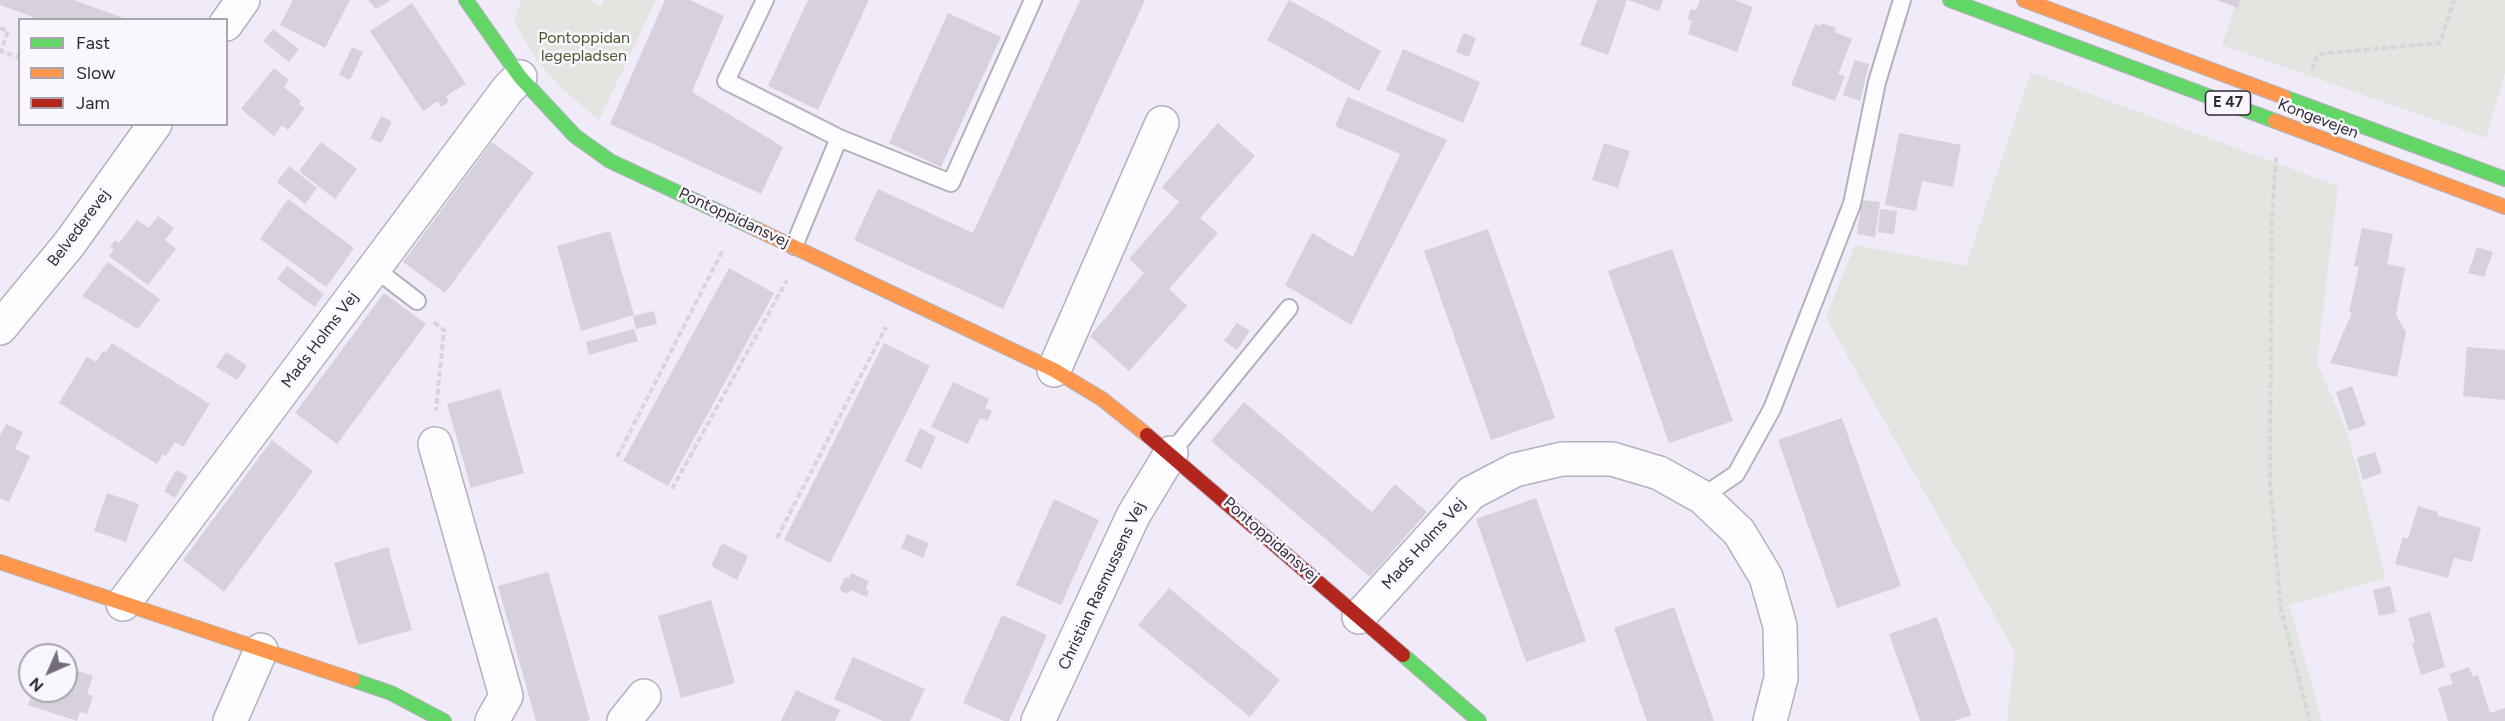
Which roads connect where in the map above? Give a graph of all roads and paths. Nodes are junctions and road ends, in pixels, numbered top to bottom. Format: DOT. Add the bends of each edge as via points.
graph roads {
  1 [pos="243,0"];
  2 [pos="466,0"];
  3 [pos="765,0"];
  4 [pos="1033,0"];
  5 [pos="1902,0"];
  6 [pos="1950,0"];
  7 [pos="2024,0"];
  8 [pos="2454,0"];
  9 [pos="228,21"];
  10 [pos="0,28"];
  11 [pos="18,57"];
  12 [pos="520,77"];
  13 [pos="2299,102"];
  14 [pos="1162,123"];
  15 [pos="2286,124"];
  16 [pos="154,126"];
  17 [pos="839,138"];
  18 [pos="2505,179"];
  19 [pos="2505,207"];
  20 [pos="738,220"];
  21 [pos="798,248"];
  22 [pos="374,268"];
  23 [pos="902,297"];
  24 [pos="417,301"];
  25 [pos="1289,308"];
  26 [pos="0,328"];
  27 [pos="1054,370"];
  28 [pos="435,444"];
  29 [pos="1171,453"];
  30 [pos="617,457"];
  31 [pos="672,489"];
  32 [pos="1702,497"];
  33 [pos="777,538"];
  34 [pos="0,562"];
  35 [pos="123,604"];
  36 [pos="1359,617"];
  37 [pos="261,650"];
  38 [pos="644,696"];
  39 [pos="230,721"];
  40 [pos="444,721"];
  41 [pos="492,721"];
  42 [pos="624,721"];
  43 [pos="1038,721"];
  44 [pos="1479,721"];
  45 [pos="1770,721"];
  46 [pos="2310,721"];
  1 -- 9 [label="street"];
  2 -- 12 [label="street, Pontoppidansvej"];
  3 -- 17 [label="lane" via="726,81"];
  4 -- 17 [label="lane" via="951,183"];
  5 -- 32 [label="lane" via="1877,82 1852,204 1772,409 1736,474"];
  6 -- 15 [label="street, Kongevejen / E 47"];
  7 -- 13 [label="street, Kongevejen / E 47"];
  8 -- 13 [label="path" via="2440,43 2318,54"];
  10 -- 11 [label="path" via="8,31 0,51"];
  12 -- 20 [label="street, Pontoppidansvej" via="574,136 610,161"];
  12 -- 22 [label="street, Mads Holms Vej"];
  13 -- 18 [label="street, Kongevejen / E 47"];
  14 -- 27 [label="street"];
  15 -- 19 [label="street, Kongevejen / E 47"];
  15 -- 46 [label="path" via="2276,156 2272,217 2270,485 2281,610"];
  16 -- 26 [label="street, Belvederevej" via="70,243"];
  17 -- 21 [label="lane"];
  20 -- 21 [label="street, Pontoppidansvej"];
  20 -- 30 [label="path"];
  21 -- 23 [label="street, Pontoppidansvej"];
  21 -- 31 [label="path"];
  22 -- 24 [label="lane"];
  22 -- 35 [label="street, Mads Holms Vej"];
  23 -- 27 [label="street, Pontoppidansvej"];
  23 -- 33 [label="path"];
  24 -- 28 [label="path" via="426,316 444,330"];
  25 -- 29 [label="lane"];
  27 -- 29 [label="street, Pontoppidansvej" via="1102,399"];
  28 -- 41 [label="street" via="506,696"];
  29 -- 36 [label="street, Pontoppidansvej"];
  29 -- 43 [label="street, Christian Rasmussens Vej" via="1133,516"];
  32 -- 36 [label="street, Mads Holms Vej" via="1659,472 1612,459 1562,459 1515,470 1471,493"];
  32 -- 45 [label="street, Mads Holms Vej" via="1739,532 1766,577 1780,626 1781,678"];
  34 -- 35 [label="street"];
  35 -- 37 [label="street"];
  36 -- 44 [label="street, Pontoppidansvej"];
  37 -- 39 [label="street"];
  37 -- 40 [label="street" via="392,693"];
  38 -- 42 [label="street"];
}
